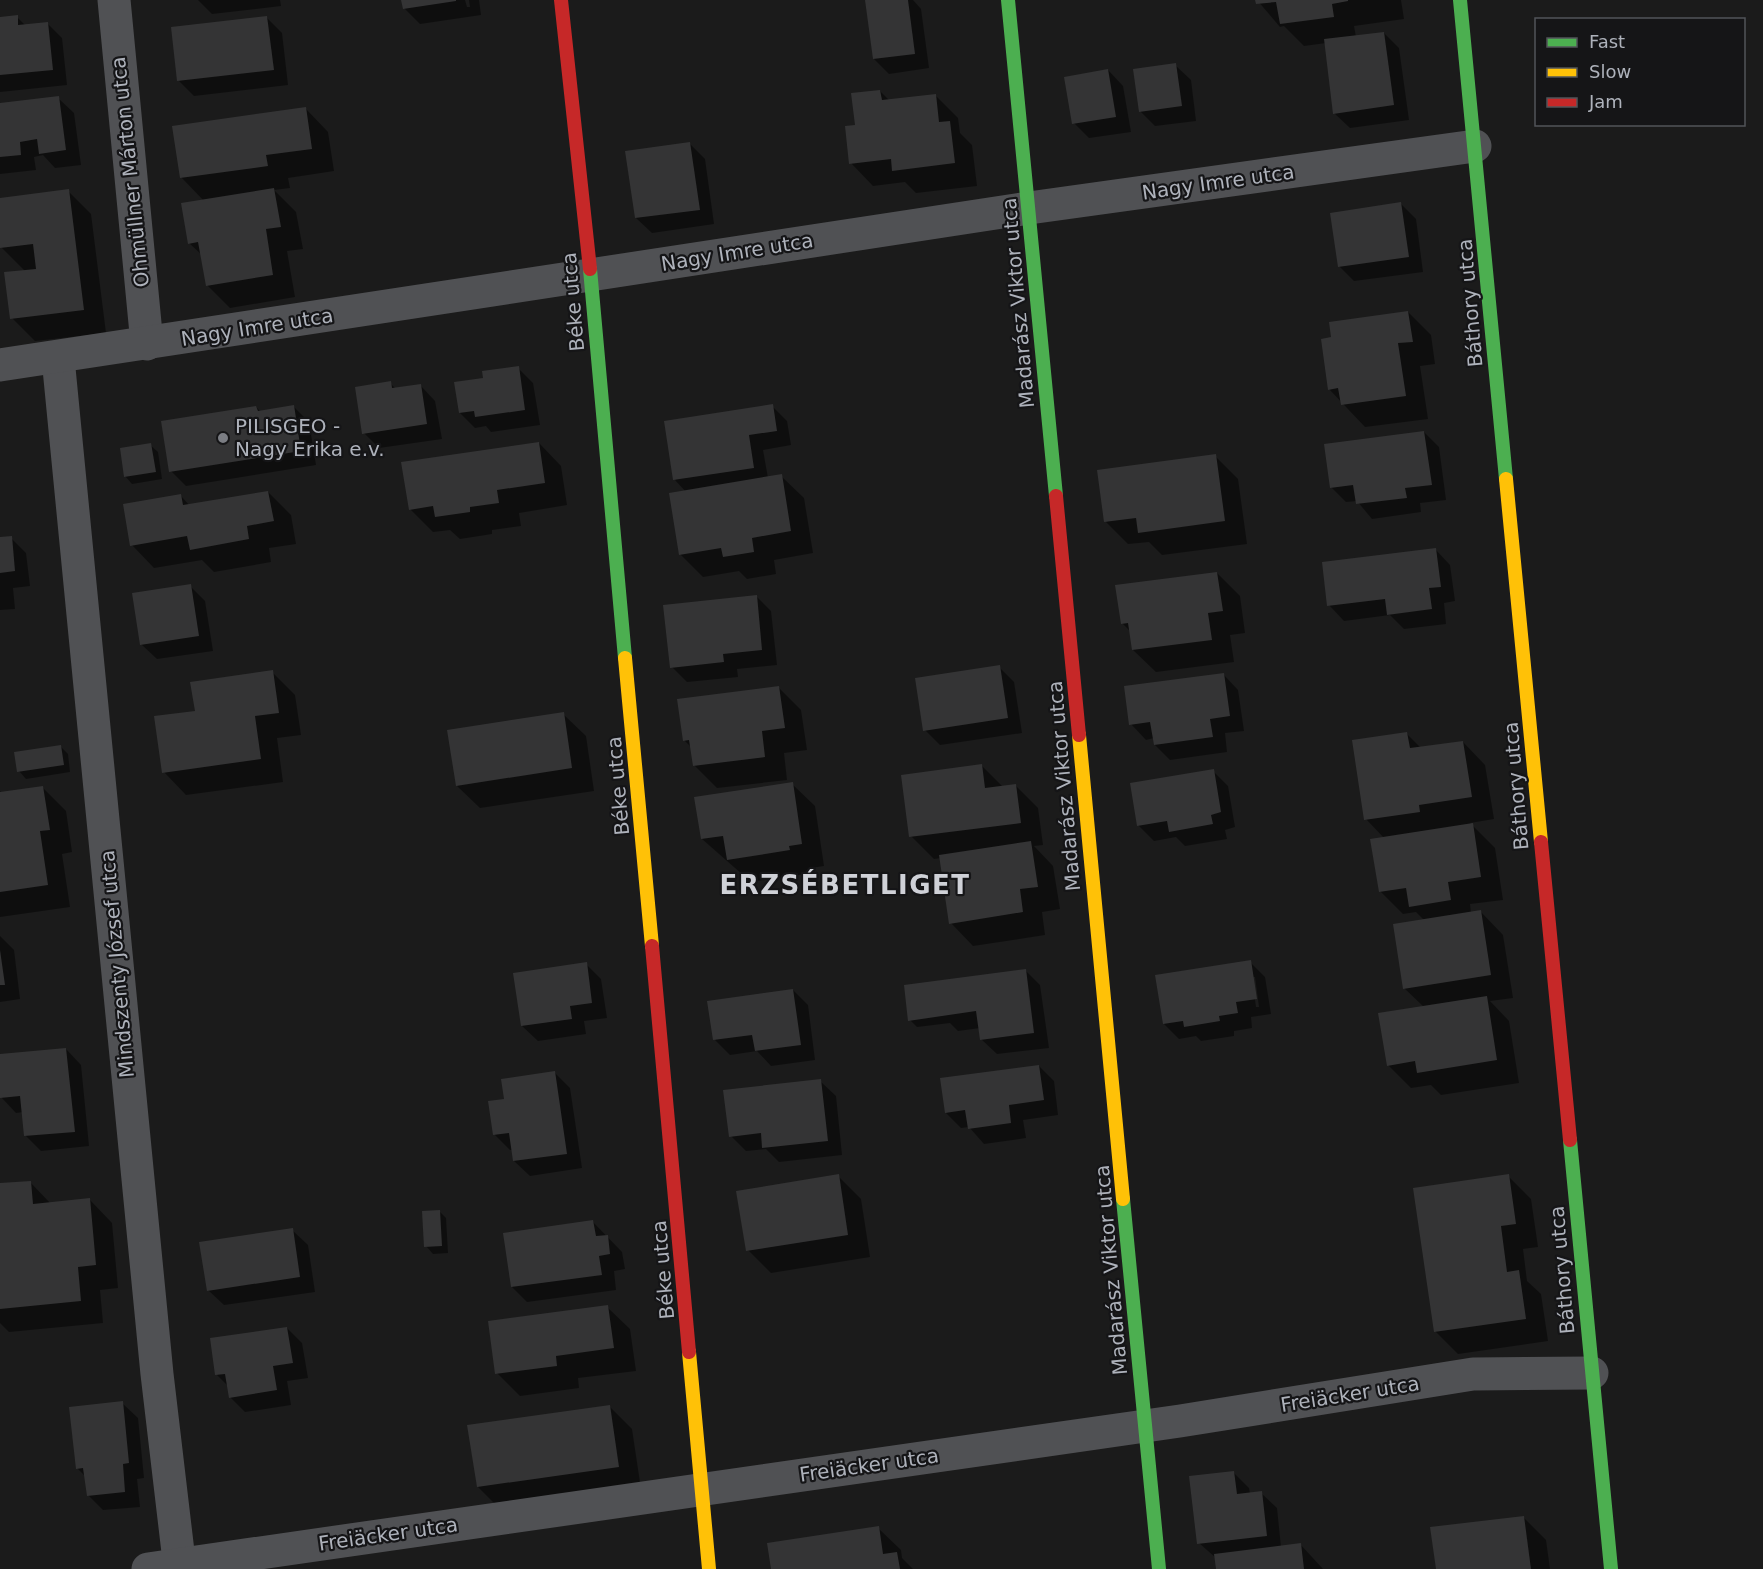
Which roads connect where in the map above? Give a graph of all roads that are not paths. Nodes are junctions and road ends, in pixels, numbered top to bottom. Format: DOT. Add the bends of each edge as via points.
graph roads {
  1 [pos="114,0"];
  2 [pos="561,0"];
  3 [pos="1008,0"];
  4 [pos="1460,0"];
  5 [pos="1474,146"];
  6 [pos="1029,208"];
  7 [pos="590,274"];
  8 [pos="147,344"];
  9 [pos="58,358"];
  10 [pos="0,365"];
  11 [pos="1592,1373"];
  12 [pos="1145,1424"];
  13 [pos="702,1489"];
  14 [pos="180,1567"];
  15 [pos="148,1569"];
  16 [pos="709,1569"];
  17 [pos="1159,1569"];
  18 [pos="1611,1569"];
  1 -- 8 [label="street, Ohmüllner Márton utca"];
  2 -- 7 [label="street, Béke utca"];
  3 -- 6 [label="street, Madarász Viktor utca"];
  4 -- 5 [label="street, Báthory utca"];
  5 -- 6 [label="street, Nagy Imre utca"];
  5 -- 11 [label="street, Báthory utca"];
  6 -- 7 [label="street, Nagy Imre utca"];
  6 -- 12 [label="street, Madarász Viktor utca"];
  7 -- 8 [label="street, Nagy Imre utca"];
  7 -- 13 [label="street, Béke utca"];
  8 -- 9 [label="street, Nagy Imre utca"];
  9 -- 10 [label="street, Nagy Imre utca"];
  9 -- 14 [label="street, Mindszenty József utca" via="157,1374"];
  11 -- 12 [label="street, Freiäcker utca" via="1473,1374"];
  11 -- 18 [label="street, Báthory utca"];
  12 -- 13 [label="street, Freiäcker utca"];
  12 -- 17 [label="street, Madarász Viktor utca"];
  13 -- 14 [label="street, Freiäcker utca"];
  13 -- 16 [label="street, Béke utca"];
  14 -- 15 [label="street, Freiäcker utca"];
}
